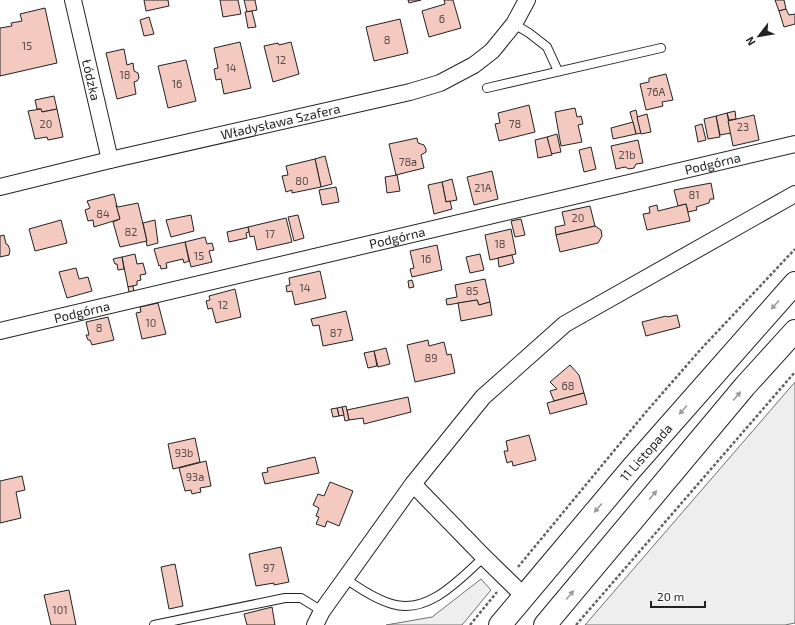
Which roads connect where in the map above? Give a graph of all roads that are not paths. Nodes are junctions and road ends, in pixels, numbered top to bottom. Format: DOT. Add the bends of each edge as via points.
graph roads {
  1 [pos="73,0"];
  2 [pos="527,0"];
  3 [pos="514,24"];
  4 [pos="661,48"];
  5 [pos="558,71"];
  6 [pos="487,88"];
  7 [pos="795,144"];
  8 [pos="110,160"];
  9 [pos="0,187"];
  10 [pos="795,194"];
  11 [pos="795,283"];
  12 [pos="0,331"];
  13 [pos="795,331"];
  14 [pos="413,484"];
  15 [pos="484,557"];
  16 [pos="346,579"];
  17 [pos="524,596"];
  18 [pos="319,618"];
  19 [pos="154,625"];
  20 [pos="500,625"];
  21 [pos="544,625"];
  1 -- 8 [label="street, Łódzka"];
  2 -- 3 [label="street, Władysława Szafera"];
  3 -- 5 [label="lane" via="547,48"];
  3 -- 8 [label="street, Władysława Szafera" via="492,51 474,65 440,83"];
  4 -- 5 [label="lane"];
  5 -- 6 [label="lane"];
  7 -- 12 [label="street, Podgórna"];
  8 -- 9 [label="street, Władysława Szafera"];
  10 -- 14 [label="street" via="565,324 483,397"];
  11 -- 17 [label="main road, 11 Listopada, one-way" via="632,468"];
  21 -- 13 [label="main road, one-way" via="745,386"];
  14 -- 15 [label="street"];
  14 -- 16 [label="street"];
  15 -- 16 [label="lane" via="437,596 407,606 392,605 377,599"];
  15 -- 17 [label="street"];
  16 -- 18 [label="street"];
  17 -- 20 [label="main road, 11 Listopada"];
  18 -- 19 [label="lane" via="300,598 285,598"];
}
